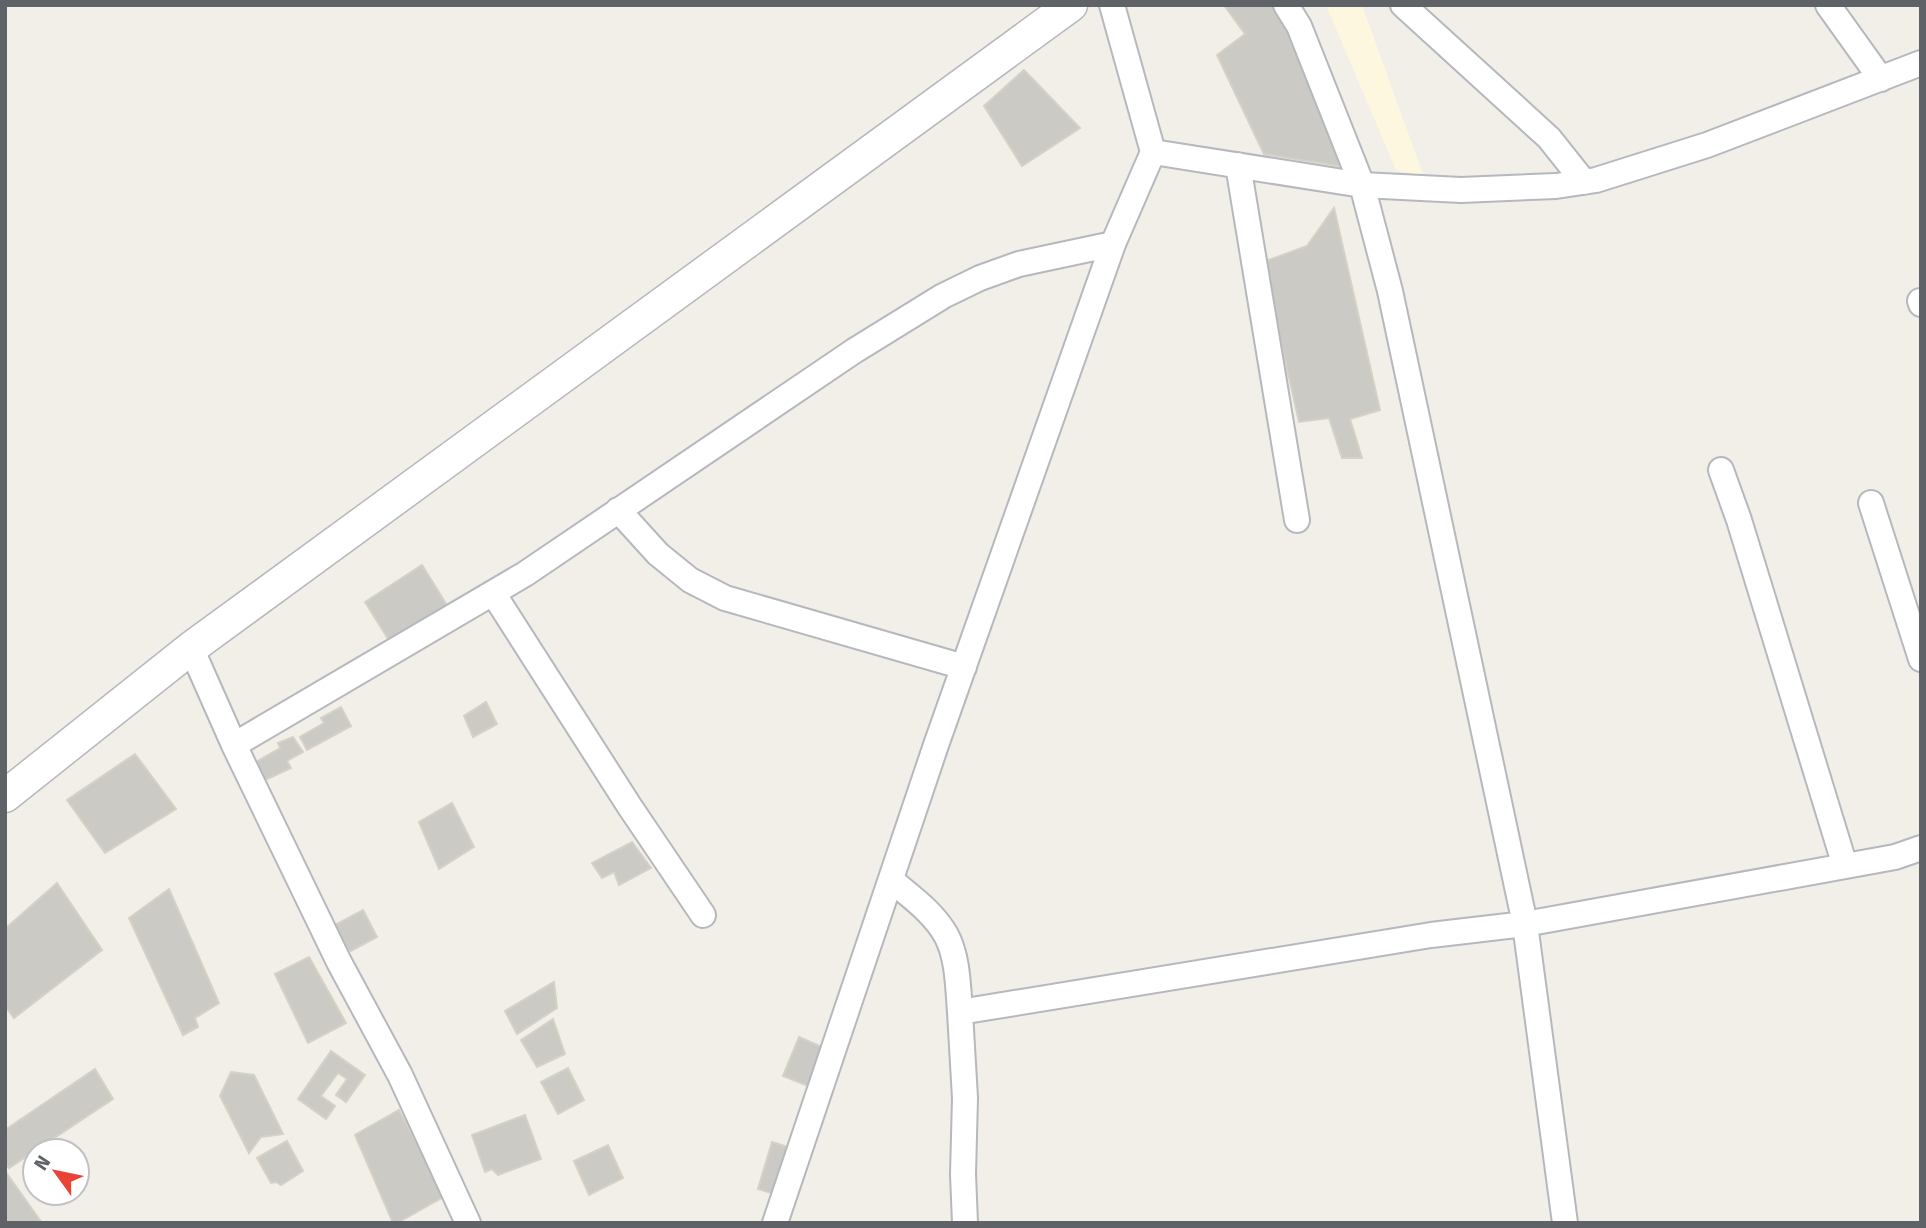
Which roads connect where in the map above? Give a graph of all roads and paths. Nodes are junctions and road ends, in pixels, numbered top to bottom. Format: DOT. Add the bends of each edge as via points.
graph roads {
  1 [pos="1071,5"];
  2 [pos="1112,5"];
  3 [pos="1286,5"];
  4 [pos="1403,5"];
  5 [pos="1828,5"];
  6 [pos="1921,63"];
  7 [pos="1881,79"];
  8 [pos="1153,152"];
  9 [pos="1238,165"];
  10 [pos="1584,181"];
  11 [pos="1362,185"];
  12 [pos="1113,244"];
  13 [pos="1721,470"];
  14 [pos="1871,503"];
  15 [pos="618,510"];
  16 [pos="1297,520"];
  17 [pos="493,593"];
  18 [pos="191,648"];
  19 [pos="1921,659"];
  20 [pos="964,667"];
  21 [pos="234,746"];
  22 [pos="5,796"];
  23 [pos="1921,848"];
  24 [pos="1845,866"];
  25 [pos="891,880"];
  26 [pos="704,915"];
  27 [pos="1525,924"];
  28 [pos="960,1012"];
  29 [pos="468,1223"];
  30 [pos="775,1223"];
  31 [pos="965,1223"];
  32 [pos="1565,1223"];
  1 -- 18 [label="street"];
  2 -- 8 [label="street"];
  3 -- 11 [label="street" via="1299,26"];
  4 -- 10 [label="street" via="1549,138"];
  5 -- 7 [label="street"];
  6 -- 7 [label="street"];
  7 -- 10 [label="street" via="1707,145"];
  8 -- 9 [label="street"];
  8 -- 12 [label="street"];
  9 -- 11 [label="street"];
  9 -- 16 [label="street"];
  10 -- 11 [label="street" via="1461,190"];
  11 -- 27 [label="street" via="1390,291"];
  12 -- 15 [label="street" via="1019,264 943,296 842,358"];
  12 -- 20 [label="street"];
  13 -- 24 [label="street"];
  14 -- 19 [label="street"];
  15 -- 17 [label="street"];
  15 -- 20 [label="street" via="658,554 690,580 724,598"];
  17 -- 21 [label="street"];
  17 -- 26 [label="street"];
  18 -- 21 [label="street"];
  18 -- 22 [label="street"];
  20 -- 25 [label="street"];
  21 -- 29 [label="street" via="339,962 400,1075"];
  23 -- 24 [label="street"];
  24 -- 27 [label="street"];
  25 -- 28 [label="street" via="926,910 946,936"];
  25 -- 30 [label="street"];
  27 -- 28 [label="street" via="1431,935"];
  27 -- 32 [label="street"];
  28 -- 31 [label="street"];
}
